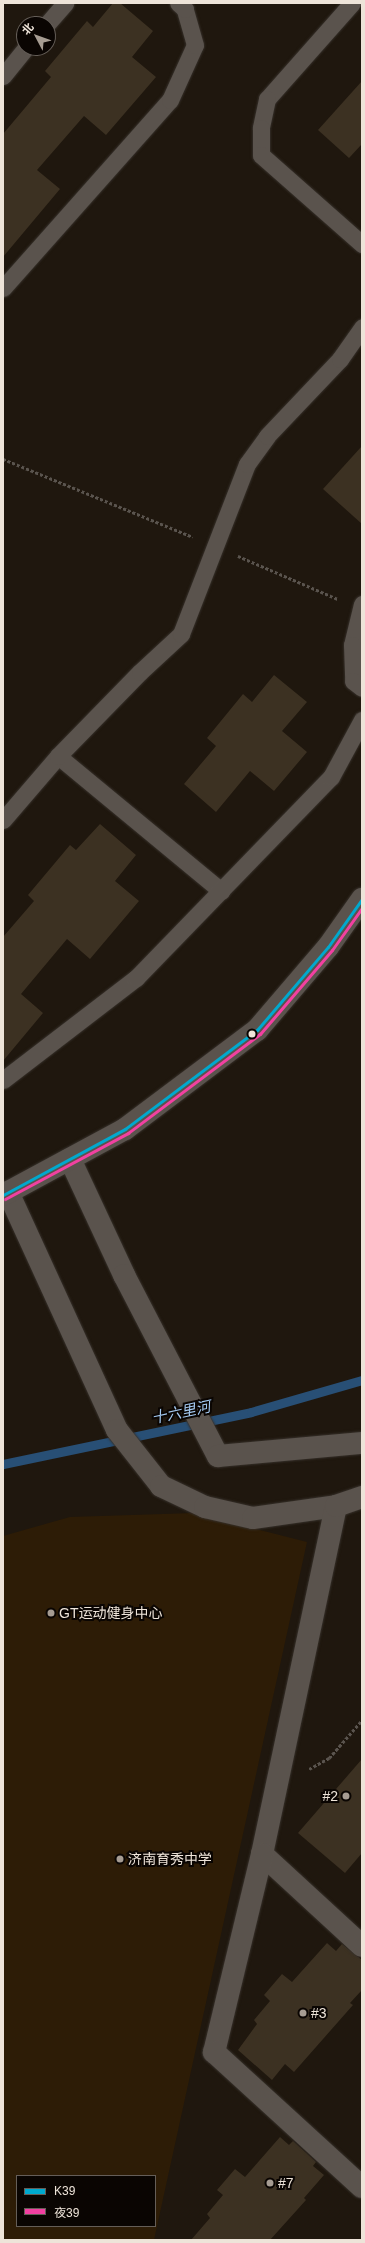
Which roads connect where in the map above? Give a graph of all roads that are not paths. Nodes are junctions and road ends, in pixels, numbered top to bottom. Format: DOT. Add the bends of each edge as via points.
graph roads {
  1 [pos="65,3"];
  2 [pos="178,3"];
  3 [pos="352,3"];
  4 [pos="54,16"];
  5 [pos="19,56"];
  6 [pos="3,76"];
  7 [pos="362,244"];
  8 [pos="3,288"];
  9 [pos="362,327"];
  10 [pos="361,606"];
  11 [pos="362,688"];
  12 [pos="362,720"];
  13 [pos="58,756"];
  14 [pos="3,820"];
  15 [pos="221,891"];
  16 [pos="362,899"];
  17 [pos="3,1080"];
  18 [pos="70,1159"];
  19 [pos="6,1193"];
  20 [pos="362,1443"];
  21 [pos="362,1497"];
  22 [pos="336,1506"];
  23 [pos="262,1854"];
  24 [pos="362,1946"];
  25 [pos="362,2187"];
  1 -- 4 [label="lane"];
  2 -- 8 [label="lane" via="185,9 195,45 170,100"];
  3 -- 7 [label="lane" via="267,99 261,128 262,155"];
  5 -- 6 [label="lane"];
  9 -- 13 [label="lane" via="340,359 267,436 247,464 181,634"];
  10 -- 11 [label="lane" via="352,645 352,666 353,681"];
  12 -- 15 [label="lane" via="331,777"];
  13 -- 14 [label="lane"];
  13 -- 15 [label="lane"];
  15 -- 17 [label="lane" via="136,978"];
  16 -- 18 [label="street" via="328,947 258,1030 125,1129"];
  18 -- 19 [label="street"];
  18 -- 20 [label="street" via="124,1275 218,1456"];
  19 -- 22 [label="street" via="117,1430 161,1486 205,1507 253,1518"];
  21 -- 22 [label="street"];
  22 -- 23 [label="street"];
  23 -- 24 [label="street"];
  23 -- 25 [label="street" via="214,2052"];
}
